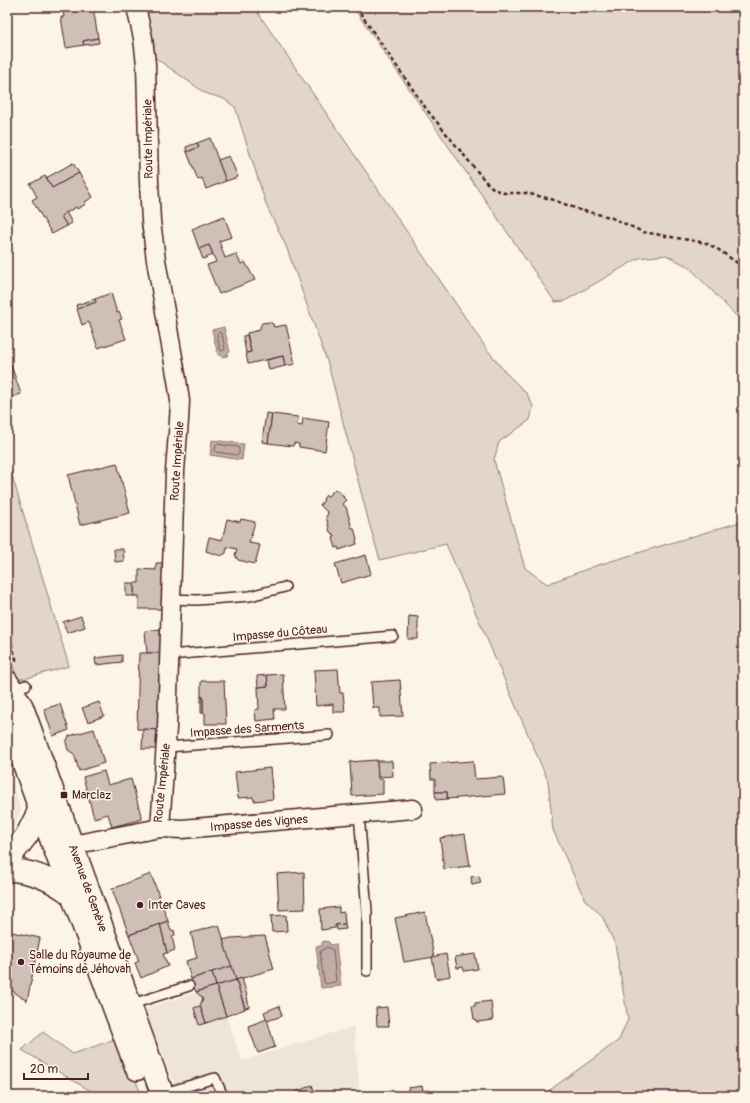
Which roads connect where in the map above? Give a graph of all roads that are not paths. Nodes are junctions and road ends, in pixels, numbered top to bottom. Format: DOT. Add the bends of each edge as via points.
graph roads {
  1 [pos="136,7"];
  2 [pos="285,587"];
  3 [pos="171,599"];
  4 [pos="393,636"];
  5 [pos="169,655"];
  6 [pos="13,686"];
  7 [pos="329,735"];
  8 [pos="166,747"];
  9 [pos="40,809"];
  10 [pos="413,809"];
  11 [pos="359,814"];
  12 [pos="160,828"];
  13 [pos="72,845"];
  14 [pos="7,861"];
  15 [pos="7,870"];
  16 [pos="72,895"];
  17 [pos="367,971"];
  18 [pos="189,986"];
  19 [pos="122,1008"];
  20 [pos="157,1096"];
  21 [pos="223,1096"];
  1 -- 3 [label="street, Route Impériale" via="146,64 151,221 179,391"];
  2 -- 3 [label="lane" via="250,596"];
  3 -- 5 [label="street, Route Impériale"];
  4 -- 5 [label="lane, Impasse du Côteau"];
  5 -- 8 [label="street, Route Impériale"];
  6 -- 9 [label="main road, Avenue de Genève" via="23,761"];
  6 -- 13 [label="main road, Avenue de Genève"];
  7 -- 8 [label="lane, Impasse des Sarments"];
  8 -- 12 [label="street, Route Impériale"];
  9 -- 14 [label="main road" via="27,835"];
  9 -- 16 [label="main road, Avenue de Genève"];
  10 -- 11 [label="street, Impasse des Vignes"];
  11 -- 12 [label="street, Impasse des Vignes" via="182,829"];
  11 -- 17 [label="lane" via="367,911"];
  12 -- 13 [label="street, Route Impériale"];
  13 -- 19 [label="main road, Avenue de Genève"];
  15 -- 16 [label="main road" via="38,875"];
  16 -- 19 [label="main road, Avenue de Genève"];
  18 -- 19 [label="lane"];
  19 -- 20 [label="main road, Avenue de Genève"];
  20 -- 21 [label="lane" via="215,1078"];
}
